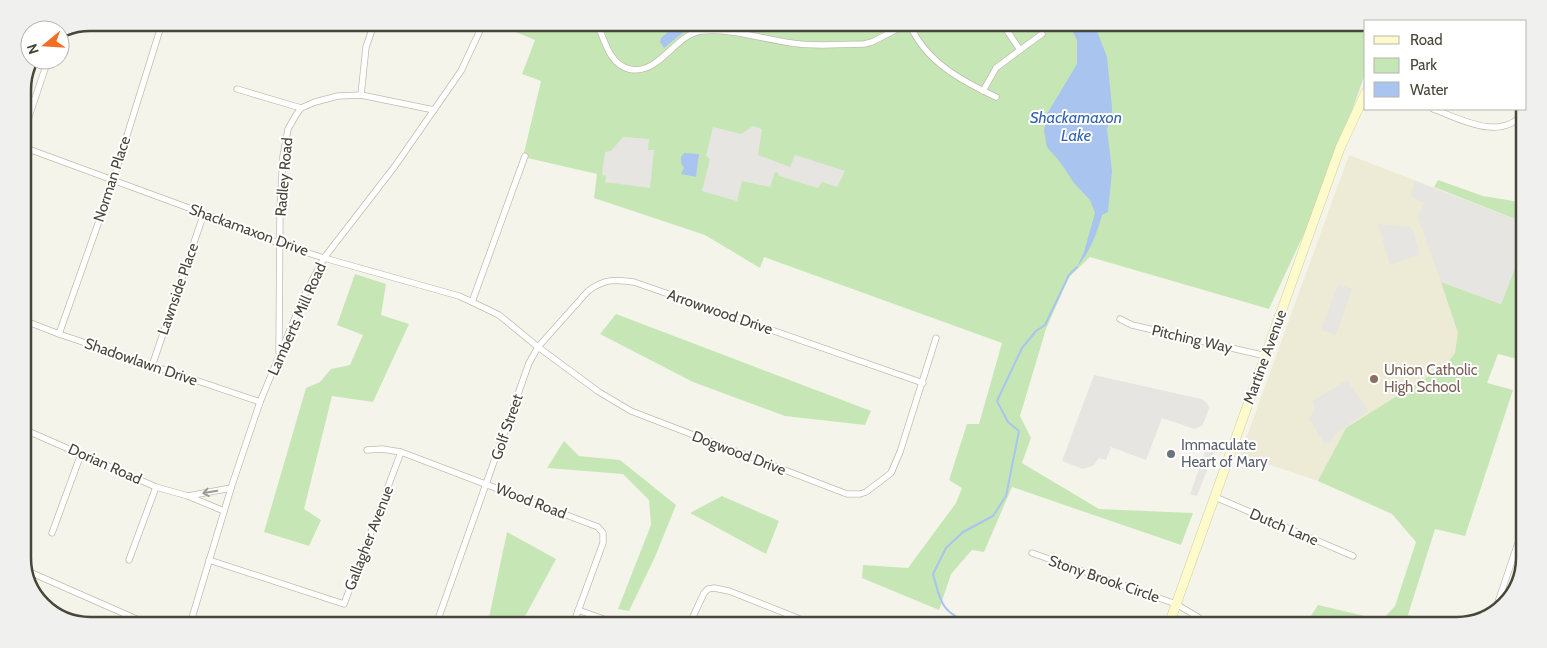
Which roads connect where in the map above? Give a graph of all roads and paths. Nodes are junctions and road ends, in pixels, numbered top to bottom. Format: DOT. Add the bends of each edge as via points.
graph roads {
  1 [pos="160,31"];
  2 [pos="372,31"];
  3 [pos="480,31"];
  4 [pos="600,31"];
  5 [pos="701,31"];
  6 [pos="701,31"];
  7 [pos="893,31"];
  8 [pos="913,31"];
  9 [pos="1007,31"];
  10 [pos="1042,34"];
  11 [pos="1020,50"];
  12 [pos="45,70"];
  13 [pos="237,89"];
  14 [pos="983,91"];
  15 [pos="361,94"];
  16 [pos="1364,96"];
  17 [pos="996,97"];
  18 [pos="301,108"];
  19 [pos="31,110"];
  20 [pos="434,110"];
  21 [pos="1436,110"];
  22 [pos="1516,121"];
  23 [pos="31,150"];
  24 [pos="525,156"];
  25 [pos="113,180"];
  26 [pos="204,213"];
  27 [pos="280,244"];
  28 [pos="324,258"];
  29 [pos="472,302"];
  30 [pos="1120,319"];
  31 [pos="31,323"];
  32 [pos="59,334"];
  33 [pos="936,338"];
  34 [pos="538,347"];
  35 [pos="279,356"];
  36 [pos="1266,356"];
  37 [pos="152,366"];
  38 [pos="923,383"];
  39 [pos="260,402"];
  40 [pos="31,432"];
  41 [pos="367,450"];
  42 [pos="402,452"];
  43 [pos="81,454"];
  44 [pos="487,484"];
  45 [pos="156,487"];
  46 [pos="232,488"];
  47 [pos="188,496"];
  48 [pos="1215,497"];
  49 [pos="224,512"];
  50 [pos="52,533"];
  51 [pos="1516,549"];
  52 [pos="1032,553"];
  53 [pos="1353,556"];
  54 [pos="130,560"];
  55 [pos="209,560"];
  56 [pos="33,573"];
  57 [pos="1499,599"];
  58 [pos="1177,604"];
  59 [pos="578,610"];
  60 [pos="133,617"];
  61 [pos="192,617"];
  62 [pos="439,617"];
  63 [pos="576,617"];
  64 [pos="598,617"];
  65 [pos="693,617"];
  66 [pos="795,617"];
  67 [pos="1172,617"];
  68 [pos="1198,617"];
  1 -- 25 [label="street, Norman Place"];
  2 -- 15 [label="street" via="366,47"];
  3 -- 20 [label="street, Lamberts Mill Road" via="461,71"];
  4 -- 5 [label="street" via="613,58 634,70 647,67 688,36"];
  6 -- 7 [label="street" via="733,32 796,44 864,44"];
  8 -- 14 [label="street" via="934,60"];
  9 -- 11 [label="street"];
  10 -- 11 [label="street"];
  11 -- 14 [label="street" via="996,68"];
  12 -- 19 [label="street"];
  13 -- 18 [label="street"];
  14 -- 17 [label="street"];
  15 -- 18 [label="street" via="338,96"];
  15 -- 20 [label="street"];
  16 -- 36 [label="main road, Martine Avenue" via="1340,148"];
  18 -- 27 [label="street, Radley Road" via="288,129 283,156"];
  20 -- 28 [label="street, Lamberts Mill Road"];
  21 -- 22 [label="street" via="1492,128"];
  23 -- 25 [label="street, Shackamaxon Drive"];
  24 -- 29 [label="street"];
  25 -- 26 [label="street, Shackamaxon Drive"];
  25 -- 32 [label="street, Norman Place"];
  26 -- 27 [label="street, Shackamaxon Drive"];
  26 -- 37 [label="street, Lawnside Place"];
  27 -- 28 [label="street, Shackamaxon Drive"];
  27 -- 35 [label="street, Radley Road"];
  28 -- 29 [label="street, Shackamaxon Drive"];
  28 -- 35 [label="street, Lamberts Mill Road"];
  29 -- 34 [label="street, Dogwood Drive" via="499,315"];
  30 -- 36 [label="street, Pitching Way"];
  31 -- 32 [label="street, Shadowlawn Drive"];
  32 -- 37 [label="street, Shadowlawn Drive"];
  33 -- 38 [label="street, Dogwood Drive"];
  34 -- 38 [label="street, Arrowwood Drive" via="588,291 606,280 624,280"];
  34 -- 38 [label="street, Dogwood Drive" via="615,403 639,415 853,495 866,492 891,473"];
  34 -- 44 [label="street, Golf Street" via="529,363"];
  35 -- 39 [label="street, Lamberts Mill Road"];
  36 -- 48 [label="main road, Martine Avenue"];
  37 -- 39 [label="street, Shadowlawn Drive"];
  39 -- 46 [label="street, Lamberts Mill Road"];
  40 -- 43 [label="street, Dorian Road"];
  41 -- 42 [label="street, Wood Road"];
  42 -- 44 [label="street, Wood Road"];
  42 -- 55 [label="street, Gallagher Avenue" via="344,604"];
  43 -- 45 [label="street, Dorian Road"];
  43 -- 50 [label="street"];
  44 -- 59 [label="street, Wood Road" via="601,530 603,543"];
  44 -- 62 [label="street, Golf Street"];
  45 -- 47 [label="street, Dorian Road"];
  45 -- 54 [label="street"];
  46 -- 47 [label="street, Dorian Road, one-way"];
  46 -- 49 [label="street, Lamberts Mill Road"];
  47 -- 49 [label="street, Dorian Road"];
  48 -- 53 [label="street, Dutch Lane"];
  48 -- 58 [label="main road, Martine Avenue"];
  49 -- 55 [label="street, Lamberts Mill Road"];
  51 -- 57 [label="street"];
  52 -- 58 [label="street, Stony Brook Circle"];
  55 -- 61 [label="street, Lamberts Mill Road"];
  56 -- 60 [label="street"];
  58 -- 67 [label="main road, Martine Avenue"];
  58 -- 68 [label="street, Stony Brook Circle"];
  59 -- 63 [label="street, Wood Road"];
  59 -- 64 [label="street"];
  65 -- 66 [label="street" via="704,594 714,588 730,591"];
}
